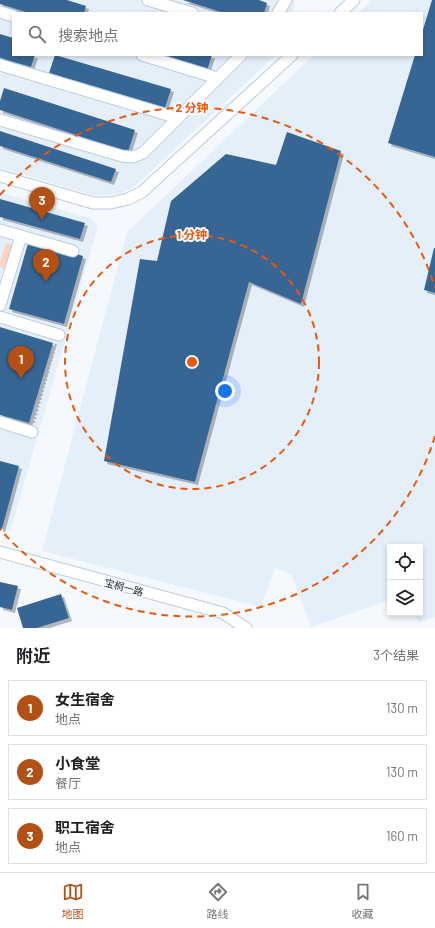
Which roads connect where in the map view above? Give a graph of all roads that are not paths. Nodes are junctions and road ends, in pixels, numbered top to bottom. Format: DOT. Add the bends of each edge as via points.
graph roads {
  1 [pos="148,0"];
  2 [pos="286,0"];
  3 [pos="354,0"];
  4 [pos="0,12"];
  5 [pos="189,12"];
  6 [pos="279,12"];
  7 [pos="341,12"];
  8 [pos="12,16"];
  9 [pos="145,56"];
  10 [pos="241,56"];
  11 [pos="291,56"];
  12 [pos="0,66"];
  13 [pos="217,78"];
  14 [pos="178,118"];
  15 [pos="0,120"];
  16 [pos="0,176"];
  17 [pos="0,230"];
  18 [pos="21,236"];
  19 [pos="73,251"];
  20 [pos="0,305"];
  21 [pos="0,317"];
  22 [pos="59,335"];
  23 [pos="0,422"];
  24 [pos="32,432"];
  25 [pos="0,552"];
  26 [pos="246,628"];
  1 -- 5 [label="street"];
  2 -- 6 [label="street"];
  3 -- 7 [label="street"];
  4 -- 8 [label="street"];
  9 -- 13 [label="street"];
  10 -- 13 [label="street"];
  11 -- 16 [label="street" via="142,192 128,199 111,203 93,203"];
  12 -- 14 [label="street"];
  13 -- 14 [label="street"];
  14 -- 15 [label="street" via="143,153 134,157 122,156"];
  17 -- 18 [label="street"];
  18 -- 19 [label="street"];
  18 -- 20 [label="street"];
  21 -- 22 [label="street"];
  23 -- 24 [label="street"];
  25 -- 26 [label="street, 宝桐一路" via="223,613"];
}
